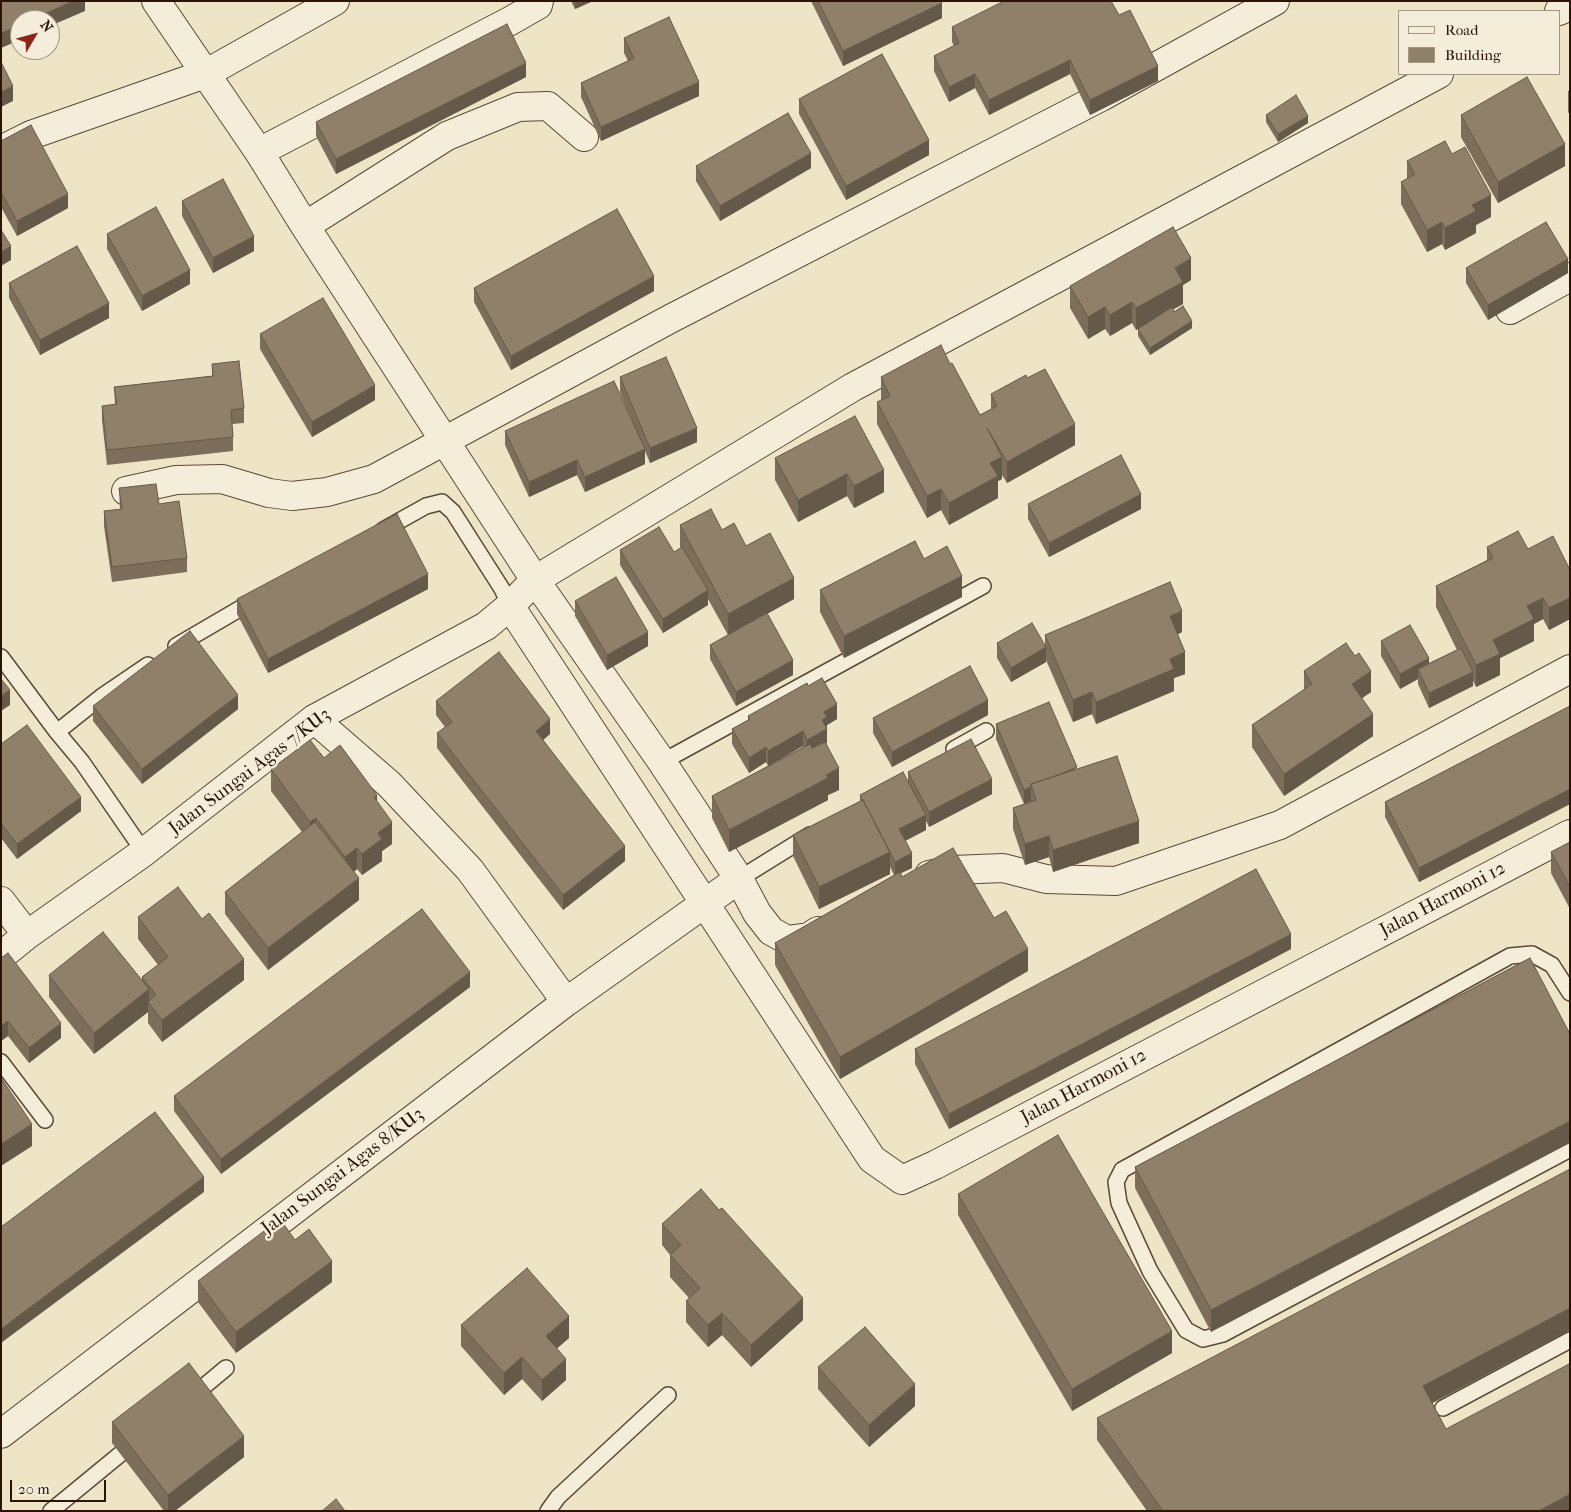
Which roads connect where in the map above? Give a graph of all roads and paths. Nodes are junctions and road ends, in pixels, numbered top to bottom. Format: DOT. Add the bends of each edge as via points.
graph roads {
  1 [pos="156,1"];
  2 [pos="335,1"];
  3 [pos="539,1"];
  4 [pos="1275,1"];
  5 [pos="205,74"];
  6 [pos="1437,75"];
  7 [pos="584,137"];
  8 [pos="1,150"];
  9 [pos="259,152"];
  10 [pos="305,226"];
  11 [pos="1570,277"];
  12 [pos="1510,310"];
  13 [pos="446,441"];
  14 [pos="126,491"];
  15 [pos="366,539"];
  16 [pos="535,580"];
  17 [pos="983,586"];
  18 [pos="263,596"];
  19 [pos="510,606"];
  20 [pos="1,657"];
  21 [pos="1570,669"];
  22 [pos="314,719"];
  23 [pos="986,731"];
  24 [pos="57,732"];
  25 [pos="945,754"];
  26 [pos="662,762"];
  27 [pos="824,826"];
  28 [pos="1570,834"];
  29 [pos="144,852"];
  30 [pos="739,879"];
  31 [pos="908,880"];
  32 [pos="1,901"];
  33 [pos="704,902"];
  34 [pos="842,917"];
  35 [pos="26,935"];
  36 [pos="1,956"];
  37 [pos="1570,993"];
  38 [pos="566,1002"];
  39 [pos="1,1062"];
  40 [pos="45,1120"];
  41 [pos="1570,1149"];
  42 [pos="1570,1340"];
  43 [pos="226,1368"];
  44 [pos="668,1395"];
  45 [pos="180,1406"];
  46 [pos="1443,1408"];
  47 [pos="150,1430"];
  48 [pos="1,1434"];
  49 [pos="51,1511"];
  50 [pos="548,1511"];
  1 -- 5 [label="street"];
  2 -- 5 [label="street"];
  3 -- 9 [label="street" via="510,21"];
  4 -- 13 [label="street" via="1101,97 670,319"];
  5 -- 8 [label="street" via="31,135"];
  5 -- 9 [label="street"];
  6 -- 16 [label="street, Jalan Sungai Agas 7/KU3" via="853,387"];
  7 -- 10 [label="street" via="548,106 518,106 447,136"];
  9 -- 10 [label="street"];
  10 -- 13 [label="street"];
  11 -- 12 [label="street"];
  13 -- 14 [label="street" via="374,479 327,492 292,496 222,479 176,480"];
  13 -- 16 [label="street"];
  15 -- 19 [label="lane" via="426,506 442,502 453,512"];
  16 -- 19 [label="street, Jalan Sungai Agas 7/KU3"];
  16 -- 26 [label="street"];
  17 -- 26 [label="lane"];
  18 -- 24 [label="lane" via="187,638 101,697"];
  19 -- 22 [label="street, Jalan Sungai Agas 7/KU3" via="486,626"];
  19 -- 33 [label="street"];
  20 -- 24 [label="lane"];
  21 -- 31 [label="street" via="1280,825 1116,881 1046,879 1003,868 953,870"];
  22 -- 29 [label="street, Jalan Sungai Agas 7/KU3"];
  22 -- 38 [label="street" via="389,784 470,870"];
  23 -- 25 [label="lane"];
  24 -- 29 [label="lane" via="82,762"];
  26 -- 30 [label="street"];
  27 -- 30 [label="lane"];
  28 -- 33 [label="street, Jalan Harmoni 12" via="902,1180 872,1159"];
  29 -- 35 [label="street, Jalan Sungai Agas 7/KU3"];
  30 -- 33 [label="street, Jalan Sungai Agas 8/KU3"];
  30 -- 34 [label="street" via="771,931 787,940 809,937"];
  32 -- 35 [label="street"];
  33 -- 38 [label="street, Jalan Sungai Agas 8/KU3"];
  35 -- 36 [label="street, Jalan Sungai Agas 7/KU3"];
  37 -- 41 [label="lane" via="1552,965 1532,954 1510,956 1122,1170 1116,1182 1119,1203 1150,1271 1186,1330 1203,1339 1223,1334"];
  38 -- 48 [label="street, Jalan Sungai Agas 8/KU3"];
  39 -- 40 [label="lane"];
  42 -- 46 [label="lane"];
  43 -- 45 [label="lane"];
  44 -- 50 [label="lane" via="558,1497"];
  47 -- 49 [label="lane"];
}
